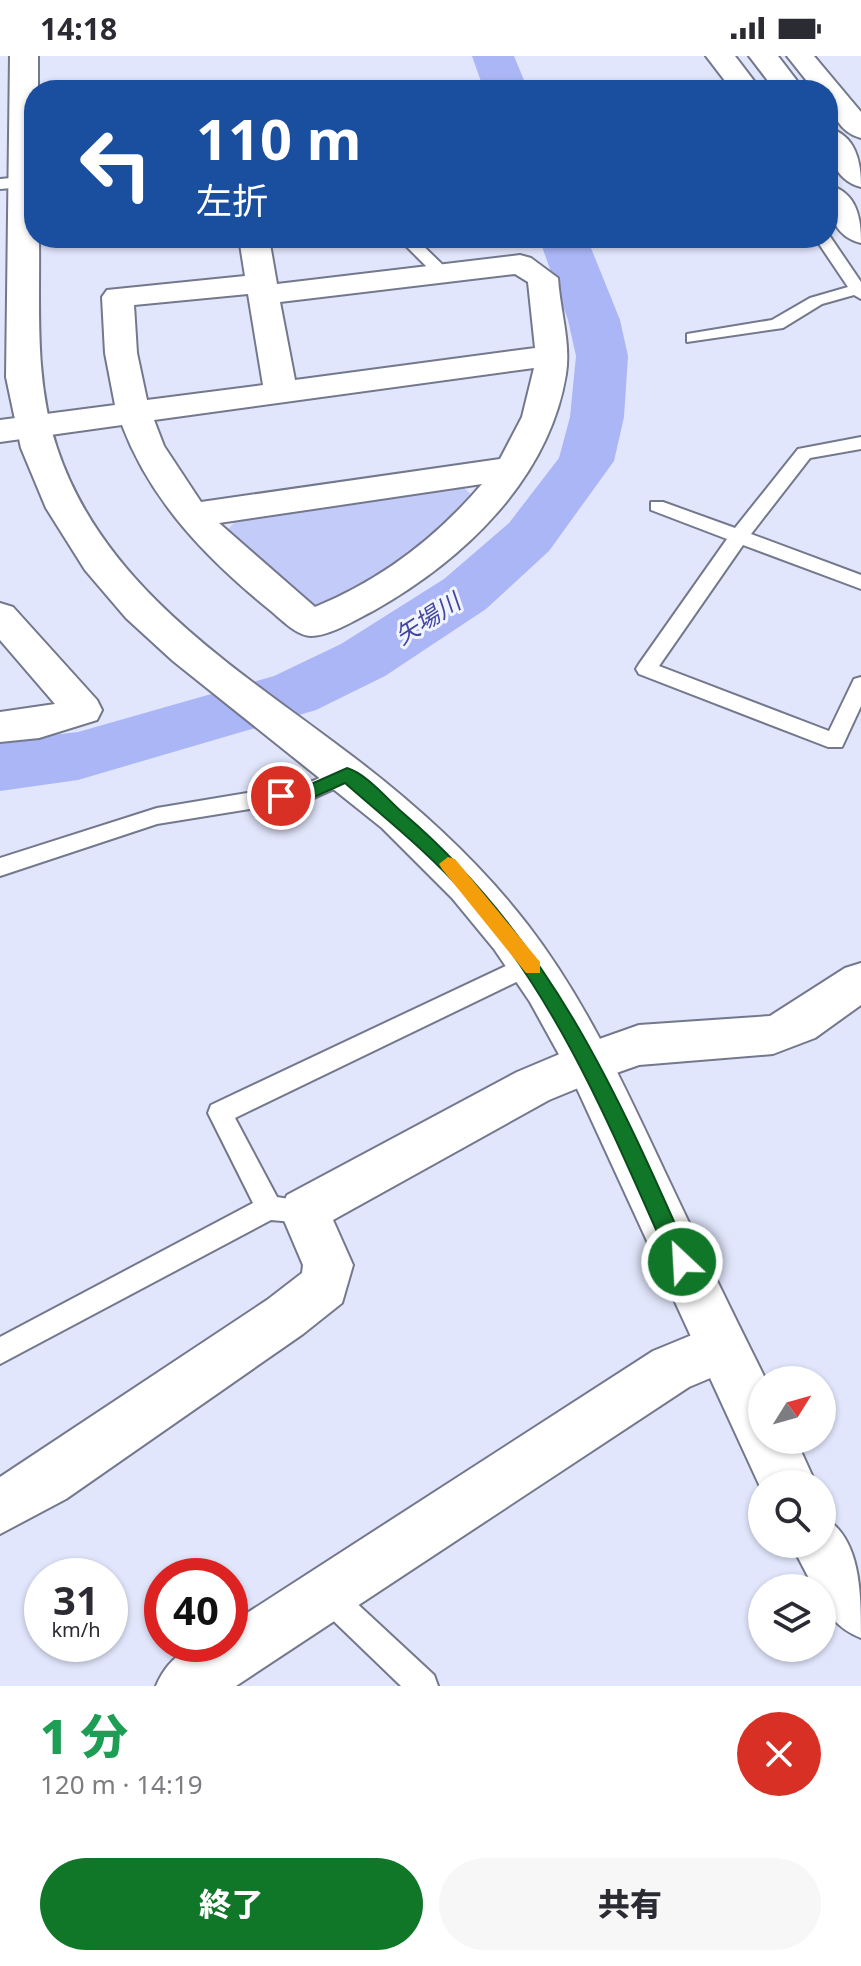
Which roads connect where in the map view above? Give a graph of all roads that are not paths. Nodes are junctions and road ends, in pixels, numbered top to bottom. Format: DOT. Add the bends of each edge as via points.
graph roads {
  1 [pos="24,56"];
  2 [pos="720,56"];
  3 [pos="763,56"];
  4 [pos="800,56"];
  5 [pos="739,80"];
  6 [pos="782,80"];
  7 [pos="820,80"];
  8 [pos="838,102"];
  9 [pos="861,130"];
  10 [pos="838,149"];
  11 [pos="861,178"];
  12 [pos="19,182"];
  13 [pos="838,206"];
  14 [pos="838,208"];
  15 [pos="861,234"];
  16 [pos="861,243"];
  17 [pos="256,248"];
  18 [pos="416,248"];
  19 [pos="830,248"];
  20 [pos="442,273"];
  21 [pos="262,289"];
  22 [pos="859,291"];
  23 [pos="693,338"];
  24 [pos="551,361"];
  25 [pos="280,391"];
  26 [pos="134,413"];
  27 [pos="15,429"];
  28 [pos="861,443"];
  29 [pos="511,469"];
  30 [pos="657,506"];
  31 [pos="190,515"];
  32 [pos="739,536"];
  33 [pos="861,582"];
  34 [pos="0,616"];
  35 [pos="861,684"];
  36 [pos="0,727"];
  37 [pos="347,774"];
  38 [pos="0,867"];
  39 [pos="531,964"];
  40 [pos="861,981"];
  41 [pos="590,1062"];
  42 [pos="286,1210"];
  43 [pos="721,1348"];
  44 [pos="0,1351"];
  45 [pos="748,1403"];
  46 [pos="0,1507"];
  47 [pos="829,1558"];
  48 [pos="327,1595"];
  49 [pos="861,1609"];
  50 [pos="185,1686"];
  51 [pos="423,1686"];
  1 -- 12 [label="main road"];
  2 -- 5 [label="main road"];
  3 -- 6 [label="main road"];
  4 -- 7 [label="street"];
  8 -- 9 [label="street"];
  10 -- 11 [label="main road"];
  12 -- 27 [label="main road" via="23,377"];
  13 -- 15 [label="main road"];
  14 -- 16 [label="main road"];
  17 -- 21 [label="street"];
  18 -- 20 [label="lane"];
  19 -- 22 [label="lane"];
  20 -- 21 [label="street"];
  20 -- 24 [label="street" via="520,264 543,278"];
  21 -- 25 [label="street"];
  21 -- 26 [label="street" via="118,297 122,358"];
  22 -- 23 [label="lane" via="816,301 777,324"];
  24 -- 25 [label="street" via="533,358"];
  24 -- 29 [label="street" via="538,423"];
  25 -- 26 [label="street"];
  26 -- 27 [label="street"];
  26 -- 31 [label="street" via="161,475"];
  27 -- 37 [label="main road" via="89,553 152,621"];
  28 -- 32 [label="lane" via="804,453"];
  29 -- 31 [label="street"];
  29 -- 31 [label="street" via="434,555 341,613 311,623 253,578"];
  30 -- 32 [label="lane"];
  32 -- 33 [label="lane"];
  32 -- 35 [label="lane" via="646,669 835,741"];
  34 -- 36 [label="street" via="83,710"];
  37 -- 38 [label="lane" via="312,791 157,816"];
  37 -- 39 [label="main road" via="440,855"];
  39 -- 41 [label="main road"];
  39 -- 42 [label="lane" via="220,1113"];
  40 -- 41 [label="street" via="799,1024 773,1035 639,1045"];
  41 -- 42 [label="street"];
  41 -- 43 [label="main road"];
  42 -- 44 [label="lane"];
  42 -- 46 [label="street" via="328,1265 324,1286"];
  43 -- 45 [label="main road"];
  43 -- 48 [label="street" via="671,1369"];
  47 -- 49 [label="main road"];
  48 -- 50 [label="street"];
  48 -- 51 [label="lane"];
}
